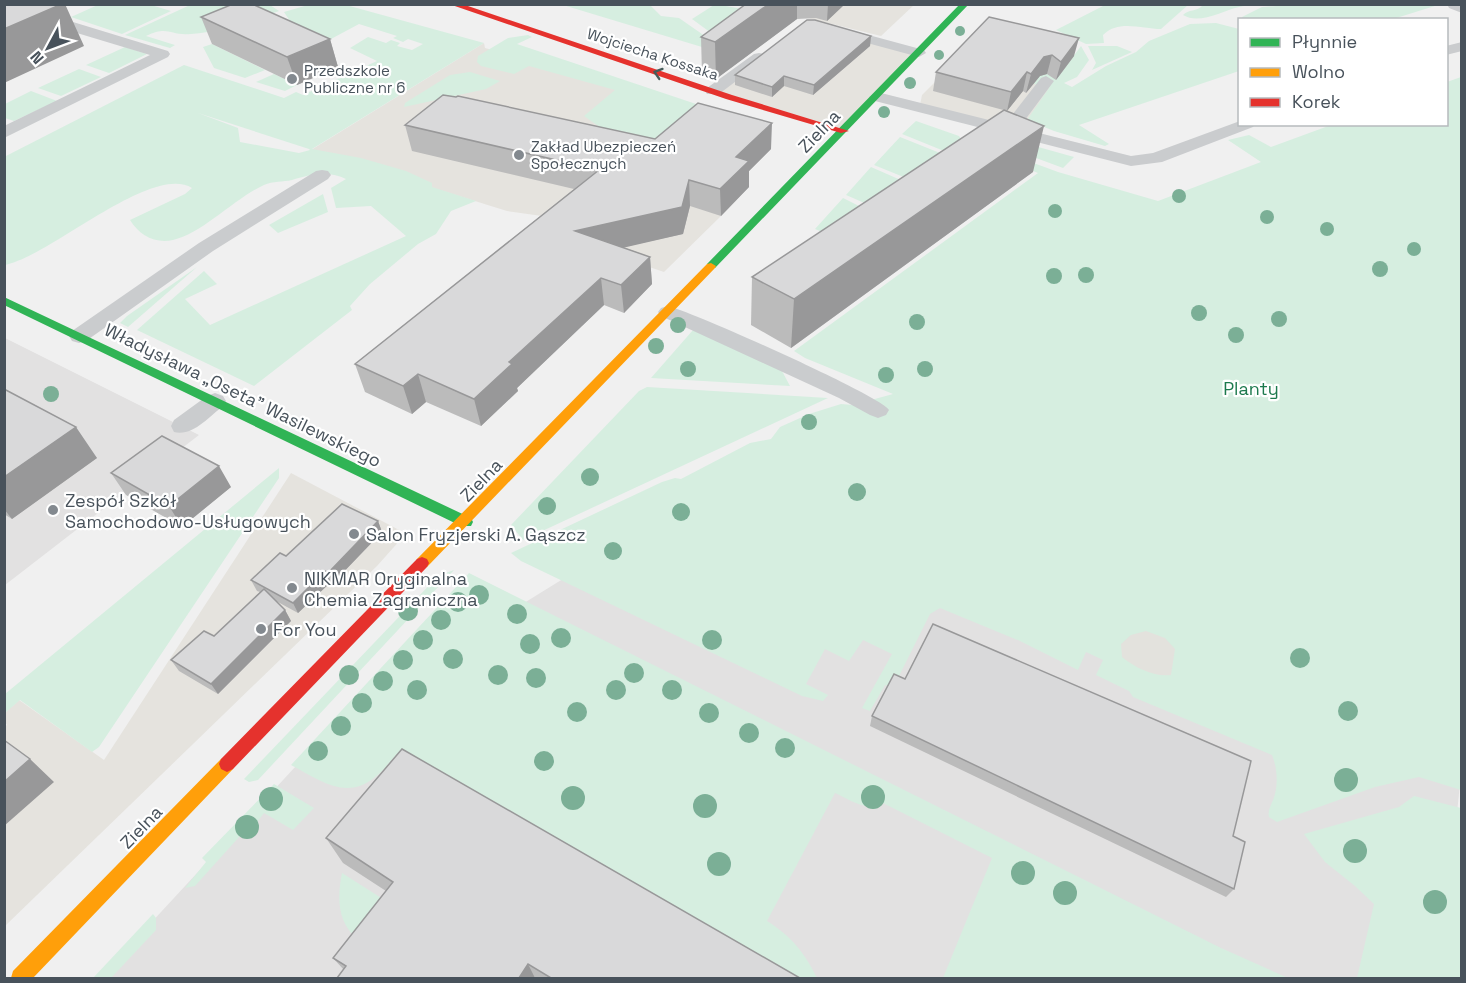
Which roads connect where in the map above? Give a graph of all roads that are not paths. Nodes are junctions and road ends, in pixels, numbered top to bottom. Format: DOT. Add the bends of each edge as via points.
graph roads {
  1 [pos="453,4"];
  2 [pos="965,4"];
  3 [pos="1456,4"];
  4 [pos="4,6"];
  5 [pos="1461,7"];
  6 [pos="826,27"];
  7 [pos="767,51"];
  8 [pos="919,53"];
  9 [pos="1046,81"];
  10 [pos="713,92"];
  11 [pos="878,97"];
  12 [pos="1242,126"];
  13 [pos="1009,130"];
  14 [pos="844,131"];
  15 [pos="4,133"];
  16 [pos="322,175"];
  17 [pos="4,300"];
  18 [pos="668,312"];
  19 [pos="79,336"];
  20 [pos="215,401"];
  21 [pos="878,410"];
  22 [pos="182,426"];
  23 [pos="465,522"];
  24 [pos="20,978"];
  10 -- 1 [label="street, Wojciecha Kossaka, one-way"];
  2 -- 8 [label="street, Zielna"];
  3 -- 5 [label="street"];
  4 -- 15 [label="lane" via="168,52"];
  6 -- 8 [label="lane"];
  7 -- 10 [label="lane"];
  8 -- 11 [label="street, Zielna"];
  9 -- 13 [label="lane"];
  10 -- 14 [label="street, Wojciecha Kossaka"];
  11 -- 13 [label="lane"];
  11 -- 14 [label="street, Zielna"];
  12 -- 13 [label="lane" via="1156,158 1131,161"];
  14 -- 18 [label="street, Zielna"];
  16 -- 19 [label="lane" via="206,247"];
  17 -- 19 [label="street, Władysława „Oseta” Wasilewskiego"];
  18 -- 21 [label="lane"];
  18 -- 23 [label="street, Zielna"];
  19 -- 20 [label="street, Władysława „Oseta” Wasilewskiego"];
  20 -- 22 [label="lane"];
  20 -- 23 [label="street, Władysława „Oseta” Wasilewskiego"];
  23 -- 24 [label="street, Zielna"];
}
